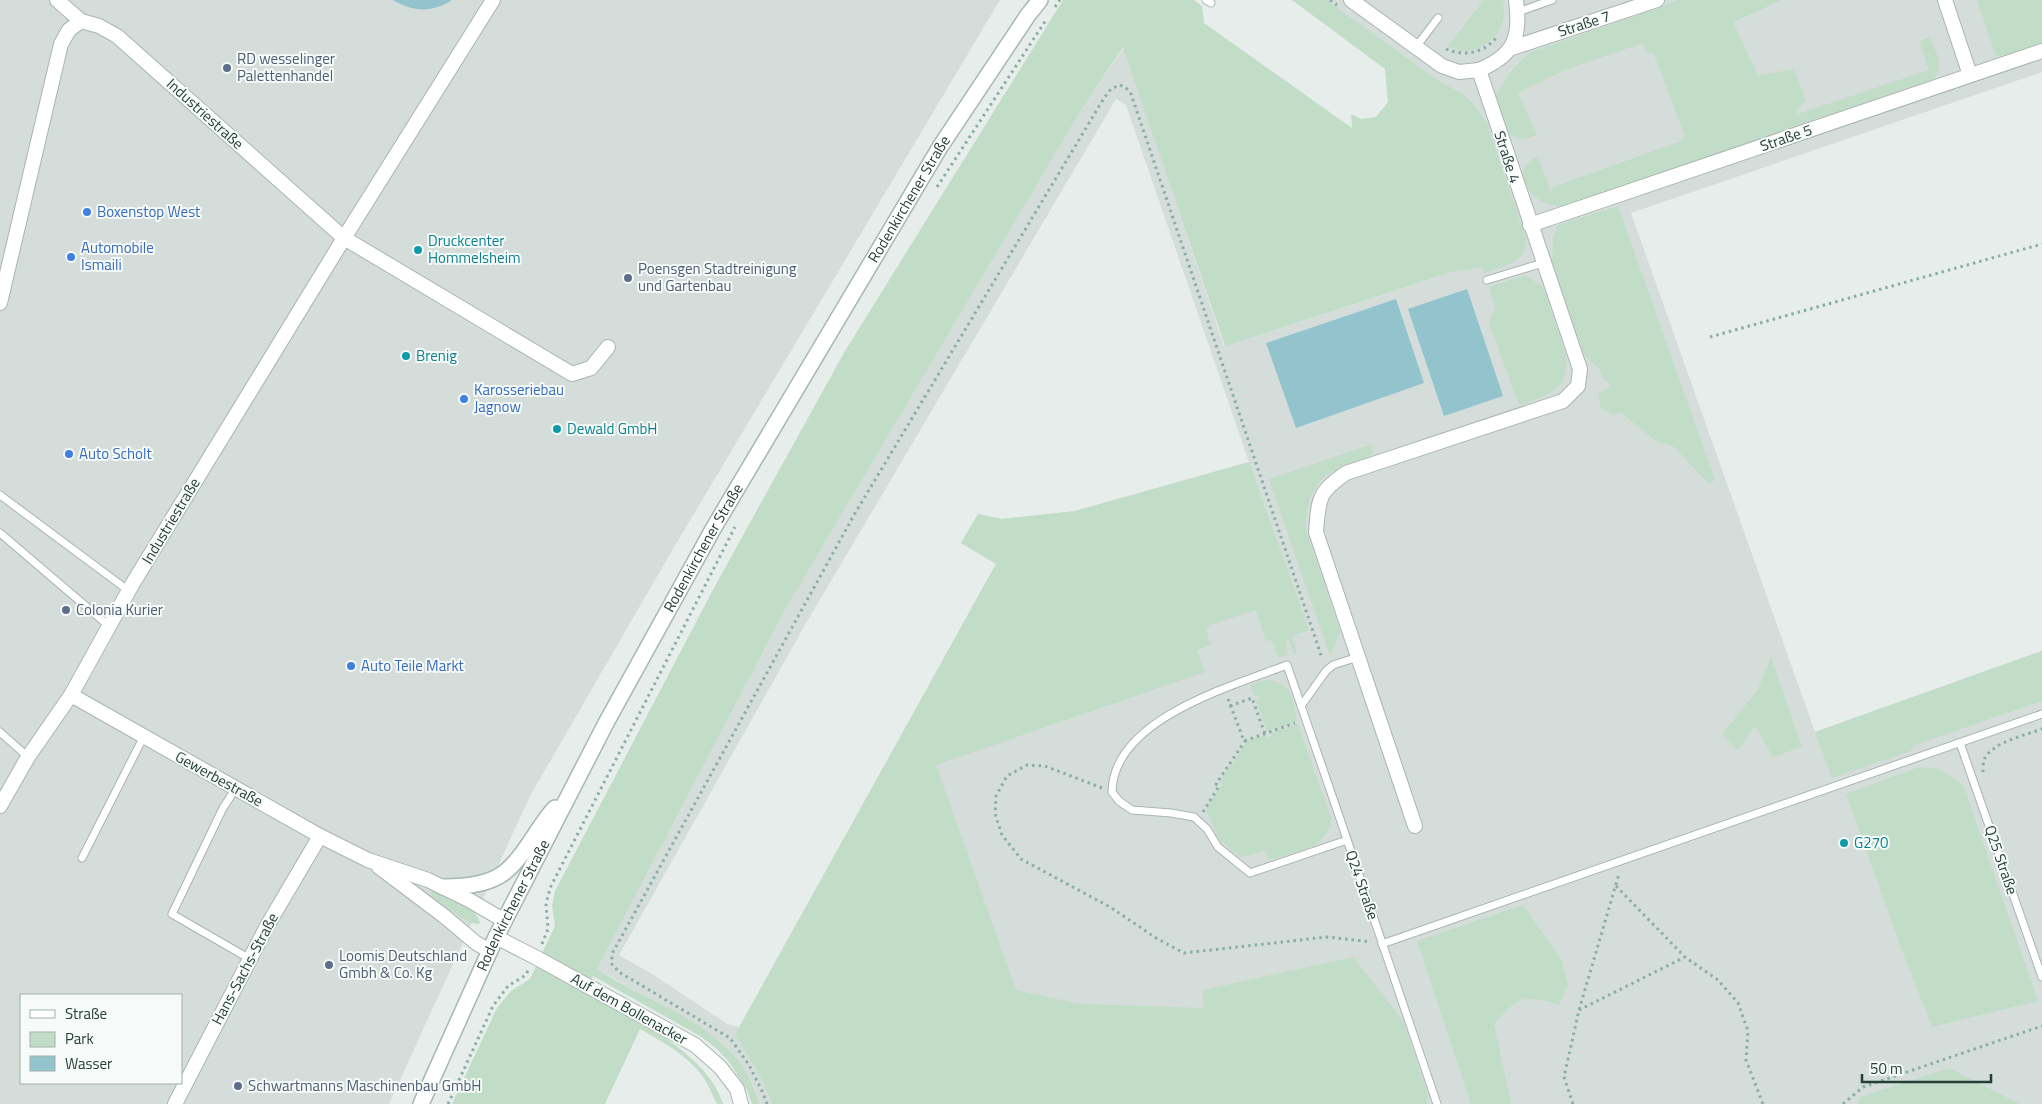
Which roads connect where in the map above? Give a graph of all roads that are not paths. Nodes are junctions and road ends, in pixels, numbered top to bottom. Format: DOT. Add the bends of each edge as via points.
graph roads {
  1 [pos="57,0"];
  2 [pos="493,0"];
  3 [pos="1034,0"];
  4 [pos="1040,0"];
  5 [pos="1351,0"];
  6 [pos="1552,0"];
  7 [pos="1657,0"];
  8 [pos="1945,0"];
  9 [pos="1517,6"];
  10 [pos="1028,15"];
  11 [pos="1438,18"];
  12 [pos="82,21"];
  13 [pos="1416,47"];
  14 [pos="1512,48"];
  15 [pos="2042,51"];
  16 [pos="1479,70"];
  17 [pos="1970,75"];
  18 [pos="1530,225"];
  19 [pos="344,238"];
  20 [pos="1543,263"];
  21 [pos="1487,280"];
  22 [pos="0,303"];
  23 [pos="608,347"];
  24 [pos="0,495"];
  25 [pos="0,533"];
  26 [pos="129,591"];
  27 [pos="109,626"];
  28 [pos="1358,657"];
  29 [pos="71,695"];
  30 [pos="1301,706"];
  31 [pos="2042,714"];
  32 [pos="0,732"];
  33 [pos="144,736"];
  34 [pos="1960,743"];
  35 [pos="28,757"];
  36 [pos="236,788"];
  37 [pos="573,788"];
  38 [pos="0,804"];
  39 [pos="1415,826"];
  40 [pos="320,836"];
  41 [pos="1347,840"];
  42 [pos="82,858"];
  43 [pos="368,860"];
  44 [pos="443,887"];
  45 [pos="505,921"];
  46 [pos="496,937"];
  47 [pos="1382,944"];
  48 [pos="490,952"];
  49 [pos="250,959"];
  50 [pos="2042,977"];
  51 [pos="175,1104"];
  52 [pos="421,1104"];
  53 [pos="741,1104"];
  54 [pos="1437,1104"];
  1 -- 12 [label="street, Industriestraße"];
  2 -- 19 [label="street, Industriestraße"];
  3 -- 10 [label="main road, Rodenkirchener Straße"];
  4 -- 10 [label="main road, Rodenkirchener Straße"];
  5 -- 13 [label="street"];
  6 -- 9 [label="lane"];
  7 -- 14 [label="street, Straße 7"];
  8 -- 17 [label="street"];
  9 -- 14 [label="street" via="1517,31"];
  10 -- 37 [label="main road, Rodenkirchener Straße" via="940,147 713,529"];
  11 -- 13 [label="lane"];
  12 -- 19 [label="street, Industriestraße" via="117,36"];
  12 -- 22 [label="street" via="69,30 61,44"];
  13 -- 16 [label="street" via="1442,66 1459,72"];
  14 -- 16 [label="street" via="1500,60"];
  15 -- 17 [label="street, Straße 5"];
  16 -- 18 [label="street, Straße 4"];
  17 -- 18 [label="street, Straße 5"];
  18 -- 20 [label="street, Straße 4"];
  19 -- 23 [label="street, Industriestraße" via="572,374 591,368"];
  19 -- 26 [label="street, Industriestraße"];
  20 -- 21 [label="lane"];
  20 -- 28 [label="street, Straße 4" via="1580,368 1578,386 1563,401 1346,473 1328,486 1318,504 1316,532"];
  24 -- 26 [label="lane"];
  25 -- 27 [label="lane"];
  26 -- 27 [label="street, Industriestraße"];
  27 -- 29 [label="street, Industriestraße"];
  28 -- 30 [label="lane" via="1333,665 1326,671"];
  28 -- 39 [label="street"];
  29 -- 33 [label="street, Gewerbestraße"];
  29 -- 35 [label="street, Industriestraße"];
  30 -- 41 [label="lane, Q24 Straße"];
  30 -- 41 [label="lane, Q24 Straße" via="1287,665 1175,710 1136,739 1119,761 1112,779 1112,792 1132,810 1194,817 1218,848 1250,873"];
  31 -- 34 [label="lane"];
  32 -- 35 [label="lane"];
  33 -- 36 [label="street, Gewerbestraße"];
  33 -- 42 [label="lane"];
  34 -- 47 [label="lane"];
  34 -- 50 [label="lane, Q25 Straße"];
  35 -- 38 [label="street, Industriestraße"];
  36 -- 40 [label="street, Gewerbestraße"];
  36 -- 49 [label="lane" via="223,808 172,914"];
  37 -- 44 [label="main road" via="505,872 482,883"];
  37 -- 45 [label="main road, Rodenkirchener Straße"];
  40 -- 43 [label="street, Gewerbestraße"];
  40 -- 49 [label="street, Hans-Sachs-Straße"];
  41 -- 47 [label="lane, Q24 Straße"];
  43 -- 44 [label="street, Gewerbestraße"];
  43 -- 48 [label="street, Gewerbestraße"];
  44 -- 45 [label="street, Gewerbestraße"];
  45 -- 46 [label="main road, Rodenkirchener Straße"];
  46 -- 48 [label="main road, Rodenkirchener Straße"];
  46 -- 53 [label="street, Auf dem Bollenacker" via="695,1045 720,1067 737,1089"];
  47 -- 54 [label="lane, Q24 Straße"];
  48 -- 52 [label="main road, Rodenkirchener Straße"];
  49 -- 51 [label="street, Hans-Sachs-Straße"];
}
